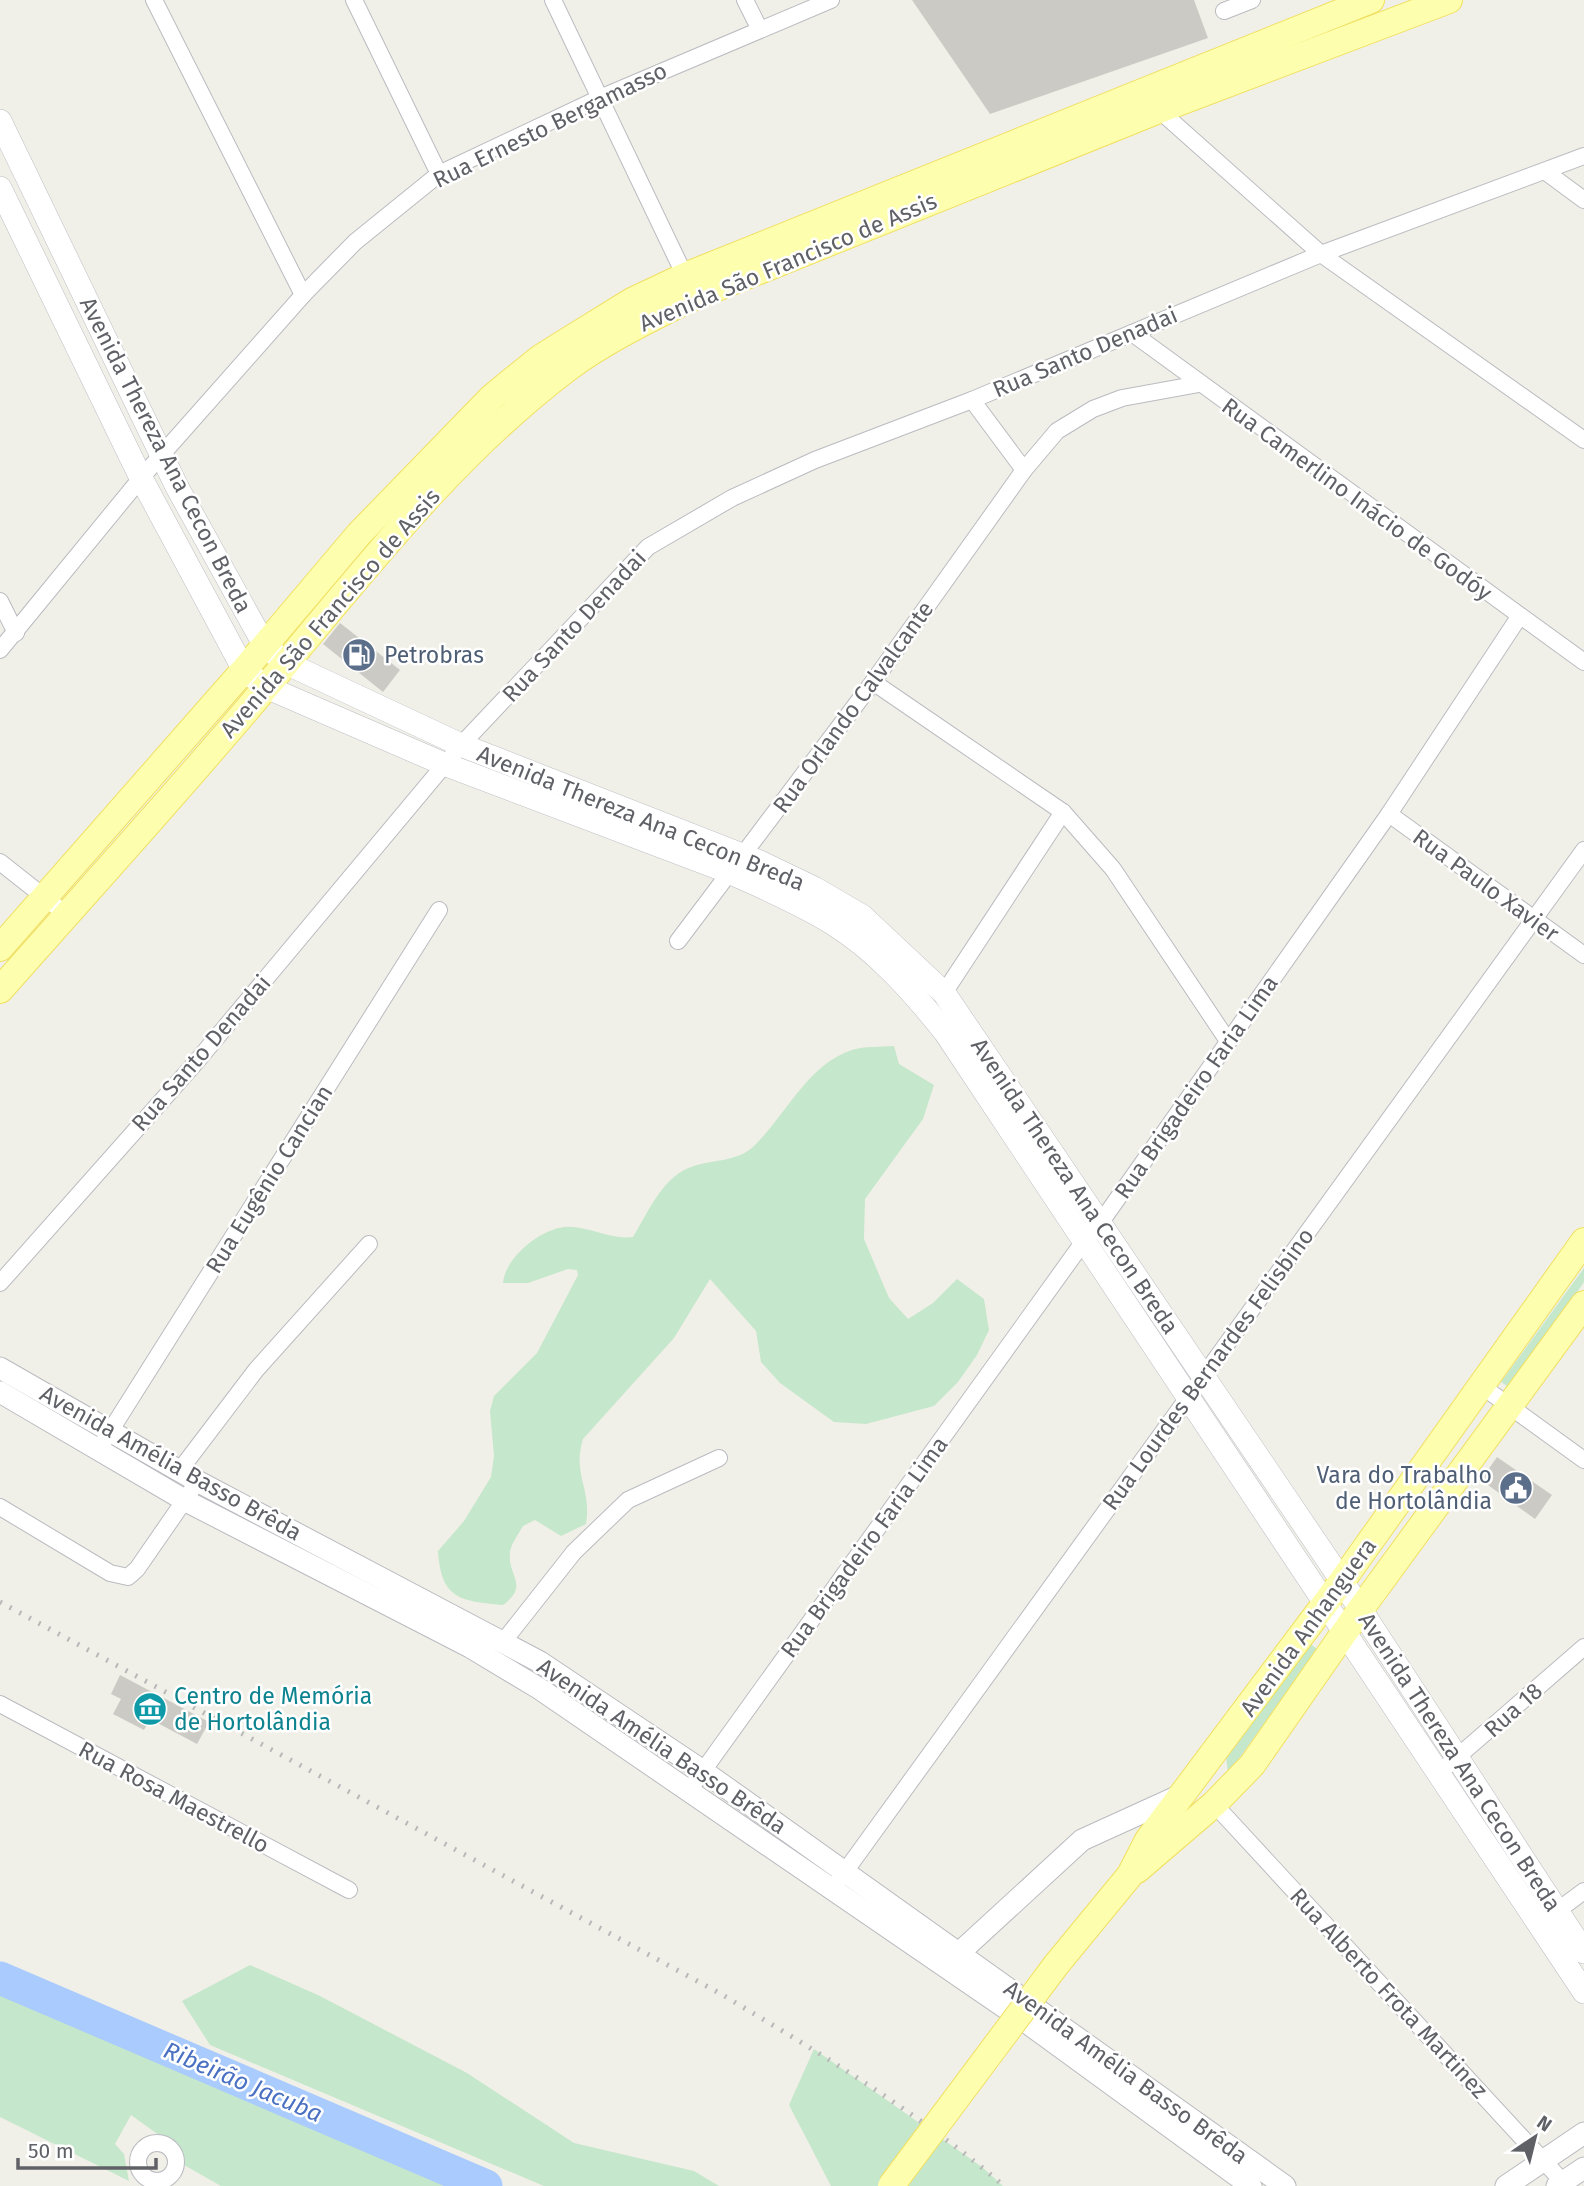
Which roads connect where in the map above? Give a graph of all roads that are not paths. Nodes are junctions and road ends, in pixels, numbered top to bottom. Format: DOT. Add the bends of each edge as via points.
graph roads {
  1 [pos="154,0"];
  2 [pos="354,0"];
  3 [pos="553,0"];
  4 [pos="745,0"];
  5 [pos="831,0"];
  6 [pos="1252,0"];
  7 [pos="1371,0"];
  8 [pos="1449,0"];
  9 [pos="1224,11"];
  10 [pos="759,28"];
  11 [pos="602,97"];
  12 [pos="1158,110"];
  13 [pos="0,121"];
  14 [pos="1584,156"];
  15 [pos="1546,172"];
  16 [pos="439,174"];
  17 [pos="0,188"];
  18 [pos="1584,200"];
  19 [pos="1321,254"];
  20 [pos="685,275"];
  21 [pos="303,295"];
  22 [pos="1132,333"];
  23 [pos="1199,384"];
  24 [pos="972,400"];
  25 [pos="1584,440"];
  26 [pos="161,455"];
  27 [pos="1024,470"];
  28 [pos="141,478"];
  29 [pos="0,601"];
  30 [pos="1519,617"];
  31 [pos="16,633"];
  32 [pos="265,646"];
  33 [pos="0,650"];
  34 [pos="1584,662"];
  35 [pos="286,663"];
  36 [pos="244,670"];
  37 [pos="873,682"];
  38 [pos="266,687"];
  39 [pos="461,745"];
  40 [pos="444,764"];
  41 [pos="1063,812"];
  42 [pos="1389,814"];
  43 [pos="1584,850"];
  44 [pos="0,862"];
  45 [pos="736,864"];
  46 [pos="43,897"];
  47 [pos="439,910"];
  48 [pos="67,915"];
  49 [pos="1533,919"];
  50 [pos="678,941"];
  51 [pos="0,948"];
  52 [pos="1584,955"];
  53 [pos="0,990"];
  54 [pos="944,993"];
  55 [pos="1228,1041"];
  56 [pos="1101,1222"];
  57 [pos="1084,1241"];
  58 [pos="1584,1241"];
  59 [pos="369,1244"];
  60 [pos="0,1283"];
  61 [pos="1584,1304"];
  62 [pos="0,1368"];
  63 [pos="1202,1378"];
  64 [pos="1483,1387"];
  65 [pos="0,1392"];
  66 [pos="1188,1397"];
  67 [pos="1510,1408"];
  68 [pos="110,1429"];
  69 [pos="100,1448"];
  70 [pos="719,1458"];
  71 [pos="1584,1460"];
  72 [pos="189,1476"];
  73 [pos="186,1501"];
  74 [pos="0,1507"];
  75 [pos="1342,1581"];
  76 [pos="1326,1602"];
  77 [pos="1360,1610"];
  78 [pos="1345,1632"];
  79 [pos="503,1642"];
  80 [pos="1584,1647"];
  81 [pos="0,1704"];
  82 [pos="1211,1759"];
  83 [pos="1450,1765"];
  84 [pos="703,1771"];
  85 [pos="1237,1783"];
  86 [pos="690,1789"];
  87 [pos="1184,1794"];
  88 [pos="1214,1804"];
  89 [pos="1117,1823"];
  90 [pos="1148,1840"];
  91 [pos="1130,1875"];
  92 [pos="839,1880"];
  93 [pos="349,1890"];
  94 [pos="1584,1891"];
  95 [pos="1549,1917"];
  96 [pos="1584,1951"];
  97 [pos="959,1953"];
  98 [pos="1584,1992"];
  99 [pos="1584,2133"];
  100 [pos="1544,2160"];
  101 [pos="1584,2168"];
  102 [pos="1560,2184"];
  103 [pos="891,2186"];
  104 [pos="1251,2186"];
  105 [pos="1285,2186"];
  106 [pos="1506,2186"];
  1 -- 21 [label="street"];
  2 -- 16 [label="street"];
  3 -- 11 [label="street"];
  4 -- 10 [label="street"];
  5 -- 10 [label="street, Rua Ernesto Bergamasso"];
  6 -- 9 [label="street"];
  7 -- 20 [label="main road, Avenida São Francisco de Assis"];
  8 -- 12 [label="main road, Avenida São Francisco de Assis"];
  10 -- 11 [label="street, Rua Ernesto Bergamasso"];
  11 -- 16 [label="street, Rua Ernesto Bergamasso"];
  11 -- 20 [label="street"];
  12 -- 19 [label="street"];
  12 -- 35 [label="main road, Avenida São Francisco de Assis" via="692,298 570,366 461,463"];
  13 -- 26 [label="main road, Avenida Thereza Ana Cecon Breda"];
  14 -- 15 [label="street, Rua Santo Denadai"];
  15 -- 18 [label="street"];
  15 -- 19 [label="street, Rua Santo Denadai"];
  16 -- 21 [label="street, Rua Ernesto Bergamasso" via="355,242"];
  17 -- 28 [label="main road, Avenida Thereza Ana Cecon Breda"];
  19 -- 22 [label="street, Rua Santo Denadai"];
  19 -- 25 [label="street"];
  20 -- 32 [label="main road, Avenida São Francisco de Assis" via="632,301 540,358 492,397 407,481"];
  21 -- 26 [label="street, Rua Ernesto Bergamasso"];
  22 -- 23 [label="street, Rua Camerlino Inácio de Godóy"];
  22 -- 24 [label="street, Rua Santo Denadai"];
  23 -- 27 [label="street, Rua Orlando Calvalcante" via="1122,398 1093,409 1057,431"];
  23 -- 30 [label="street, Rua Camerlino Inácio de Godóy"];
  24 -- 27 [label="street"];
  24 -- 39 [label="street, Rua Santo Denadai" via="732,498 648,547"];
  26 -- 28 [label="street, Rua Ernesto Bergamasso"];
  26 -- 32 [label="main road, Avenida Thereza Ana Cecon Breda"];
  27 -- 37 [label="street, Rua Orlando Calvalcante"];
  28 -- 31 [label="street, Rua Ernesto Bergamasso"];
  28 -- 36 [label="main road, Avenida Thereza Ana Cecon Breda"];
  29 -- 31 [label="street"];
  30 -- 34 [label="street, Rua Camerlino Inácio de Godóy"];
  30 -- 42 [label="street, Rua Brigadeiro Faria Lima"];
  31 -- 33 [label="street, Rua Ernesto Bergamasso"];
  32 -- 35 [label="main road, Avenida Thereza Ana Cecon Breda"];
  32 -- 36 [label="main road, Avenida São Francisco de Assis"];
  35 -- 38 [label="main road, Avenida São Francisco de Assis"];
  35 -- 39 [label="main road, Avenida Thereza Ana Cecon Breda"];
  36 -- 38 [label="main road, Avenida Thereza Ana Cecon Breda"];
  36 -- 46 [label="main road, Avenida São Francisco de Assis"];
  37 -- 41 [label="street"];
  37 -- 45 [label="street, Rua Orlando Calvalcante"];
  38 -- 40 [label="main road, Avenida Thereza Ana Cecon Breda"];
  38 -- 48 [label="main road, Avenida São Francisco de Assis"];
  39 -- 40 [label="street, Rua Santo Denadai"];
  39 -- 45 [label="main road, Avenida Thereza Ana Cecon Breda"];
  40 -- 45 [label="main road, Avenida Thereza Ana Cecon Breda"];
  40 -- 60 [label="street, Rua Santo Denadai" via="197,1061"];
  41 -- 54 [label="street"];
  41 -- 55 [label="street" via="1113,869"];
  42 -- 49 [label="street, Rua Paulo Xavier"];
  42 -- 55 [label="street, Rua Brigadeiro Faria Lima"];
  43 -- 49 [label="street, Rua Lourdes Bernardes Felisbino"];
  44 -- 46 [label="street"];
  45 -- 50 [label="street, Rua Orlando Calvalcante"];
  45 -- 54 [label="main road, Avenida Thereza Ana Cecon Breda" via="814,888 862,916"];
  45 -- 57 [label="main road, Avenida Thereza Ana Cecon Breda" via="833,924 921,1001"];
  46 -- 48 [label="street"];
  46 -- 51 [label="main road, Avenida São Francisco de Assis"];
  47 -- 68 [label="street, Rua Eugênio Cancian"];
  48 -- 53 [label="main road, Avenida São Francisco de Assis"];
  49 -- 52 [label="street, Rua Paulo Xavier"];
  49 -- 63 [label="street, Rua Lourdes Bernardes Felisbino"];
  54 -- 56 [label="main road, Avenida Thereza Ana Cecon Breda"];
  55 -- 56 [label="street, Rua Brigadeiro Faria Lima"];
  56 -- 57 [label="street, Rua Brigadeiro Faria Lima"];
  56 -- 63 [label="main road, Avenida Thereza Ana Cecon Breda"];
  57 -- 66 [label="main road, Avenida Thereza Ana Cecon Breda"];
  57 -- 84 [label="street, Rua Brigadeiro Faria Lima"];
  58 -- 64 [label="main road, Avenida Anhanguera"];
  59 -- 72 [label="street" via="256,1370"];
  61 -- 67 [label="main road, Avenida Anhanguera"];
  62 -- 68 [label="street, Avenida Amélia Basso Brêda"];
  63 -- 66 [label="street, Rua Lourdes Bernardes Felisbino"];
  63 -- 75 [label="main road, Avenida Thereza Ana Cecon Breda"];
  64 -- 67 [label="street"];
  64 -- 75 [label="main road, Avenida Anhanguera"];
  65 -- 69 [label="street, Avenida Amélia Basso Brêda"];
  66 -- 76 [label="main road, Avenida Thereza Ana Cecon Breda"];
  66 -- 92 [label="street, Rua Lourdes Bernardes Felisbino"];
  67 -- 71 [label="street"];
  67 -- 77 [label="main road, Avenida Anhanguera"];
  68 -- 69 [label="street, Rua Eugênio Cancian"];
  68 -- 72 [label="street, Avenida Amélia Basso Brêda"];
  69 -- 73 [label="street, Avenida Amélia Basso Brêda"];
  70 -- 79 [label="street" via="628,1500 573,1552"];
  72 -- 73 [label="street"];
  72 -- 79 [label="street, Avenida Amélia Basso Brêda"];
  73 -- 74 [label="street" via="128,1577 110,1573"];
  73 -- 86 [label="street, Avenida Amélia Basso Brêda" via="470,1647"];
  75 -- 76 [label="main road, Avenida Anhanguera"];
  75 -- 77 [label="main road, Avenida Thereza Ana Cecon Breda"];
  76 -- 78 [label="main road, Avenida Thereza Ana Cecon Breda"];
  76 -- 82 [label="main road, Avenida Anhanguera"];
  77 -- 78 [label="main road, Avenida Anhanguera"];
  77 -- 83 [label="main road, Avenida Thereza Ana Cecon Breda"];
  78 -- 83 [label="main road, Avenida Thereza Ana Cecon Breda"];
  78 -- 85 [label="main road, Avenida Anhanguera"];
  79 -- 84 [label="street, Avenida Amélia Basso Brêda"];
  80 -- 83 [label="street, Rua 18"];
  81 -- 93 [label="street, Rua Rosa Maestrello"];
  82 -- 85 [label="main road"];
  82 -- 87 [label="main road, Avenida Anhanguera"];
  83 -- 95 [label="main road, Avenida Thereza Ana Cecon Breda"];
  84 -- 86 [label="street, Rua Brigadeiro Faria Lima"];
  84 -- 92 [label="street, Avenida Amélia Basso Brêda"];
  85 -- 88 [label="main road, Avenida Anhanguera"];
  86 -- 92 [label="street, Avenida Amélia Basso Brêda"];
  87 -- 89 [label="street"];
  87 -- 90 [label="main road, Avenida Anhanguera"];
  88 -- 91 [label="main road, Avenida Anhanguera"];
  88 -- 100 [label="street, Rua Alberto Frota Martinez"];
  89 -- 90 [label="street"];
  89 -- 97 [label="street" via="1082,1840"];
  90 -- 91 [label="main road, Avenida Anhanguera"];
  91 -- 103 [label="main road, Avenida Anhanguera, bridge" via="1056,1965"];
  92 -- 97 [label="street, Avenida Amélia Basso Brêda"];
  92 -- 104 [label="street, Avenida Amélia Basso Brêda"];
  94 -- 95 [label="street"];
  95 -- 96 [label="main road, Avenida Thereza Ana Cecon Breda"];
  95 -- 98 [label="main road, Avenida Thereza Ana Cecon Breda"];
  97 -- 105 [label="street, Avenida Amélia Basso Brêda"];
  99 -- 100 [label="street"];
  100 -- 102 [label="street, Rua Alberto Frota Martinez"];
  100 -- 106 [label="street"];
  101 -- 102 [label="street"];
}
